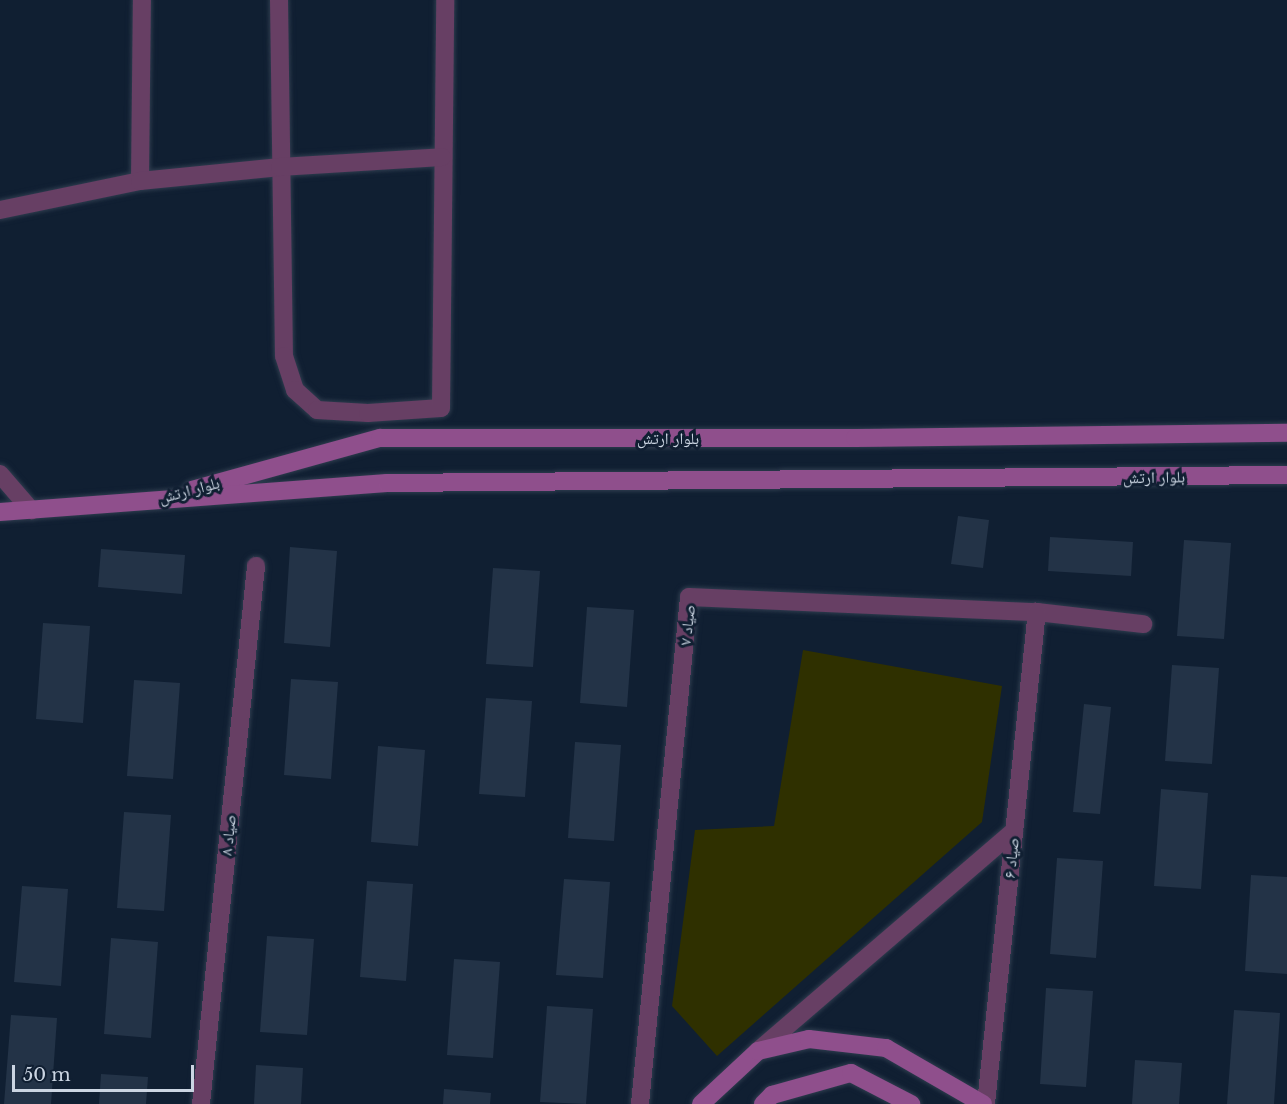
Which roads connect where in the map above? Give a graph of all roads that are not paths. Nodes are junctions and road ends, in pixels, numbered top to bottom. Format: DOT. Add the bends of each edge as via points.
graph roads {
  1 [pos="141,0"];
  2 [pos="279,0"];
  3 [pos="445,0"];
  4 [pos="442,157"];
  5 [pos="280,167"];
  6 [pos="140,182"];
  7 [pos="0,210"];
  8 [pos="1287,433"];
  9 [pos="0,474"];
  10 [pos="1287,475"];
  11 [pos="150,501"];
  12 [pos="31,510"];
  13 [pos="0,512"];
  14 [pos="256,566"];
  15 [pos="1037,612"];
  16 [pos="1143,624"];
  17 [pos="1014,831"];
  18 [pos="758,1051"];
  19 [pos="201,1104"];
  20 [pos="640,1104"];
  21 [pos="701,1104"];
  22 [pos="763,1104"];
  23 [pos="911,1104"];
  24 [pos="984,1104"];
  1 -- 6 [label="street"];
  2 -- 5 [label="street"];
  3 -- 4 [label="street"];
  4 -- 5 [label="street"];
  4 -- 5 [label="street" via="441,408 368,413 317,410 295,390 284,356"];
  5 -- 6 [label="street"];
  6 -- 7 [label="street"];
  8 -- 11 [label="main road, بلوار ارتش" via="380,438"];
  9 -- 12 [label="street"];
  10 -- 11 [label="main road, بلوار ارتش" via="387,483"];
  11 -- 12 [label="main road"];
  12 -- 13 [label="main road"];
  14 -- 19 [label="street, صیاد ۸"];
  15 -- 16 [label="street, صیاد ۷"];
  15 -- 17 [label="street, صیاد ۶"];
  15 -- 20 [label="street, صیاد ۷" via="689,597"];
  17 -- 18 [label="street"];
  17 -- 24 [label="street, صیاد ۶"];
  18 -- 21 [label="main road"];
  18 -- 24 [label="main road" via="809,1039 886,1048"];
  22 -- 23 [label="main road" via="772,1095 851,1073"];
}
